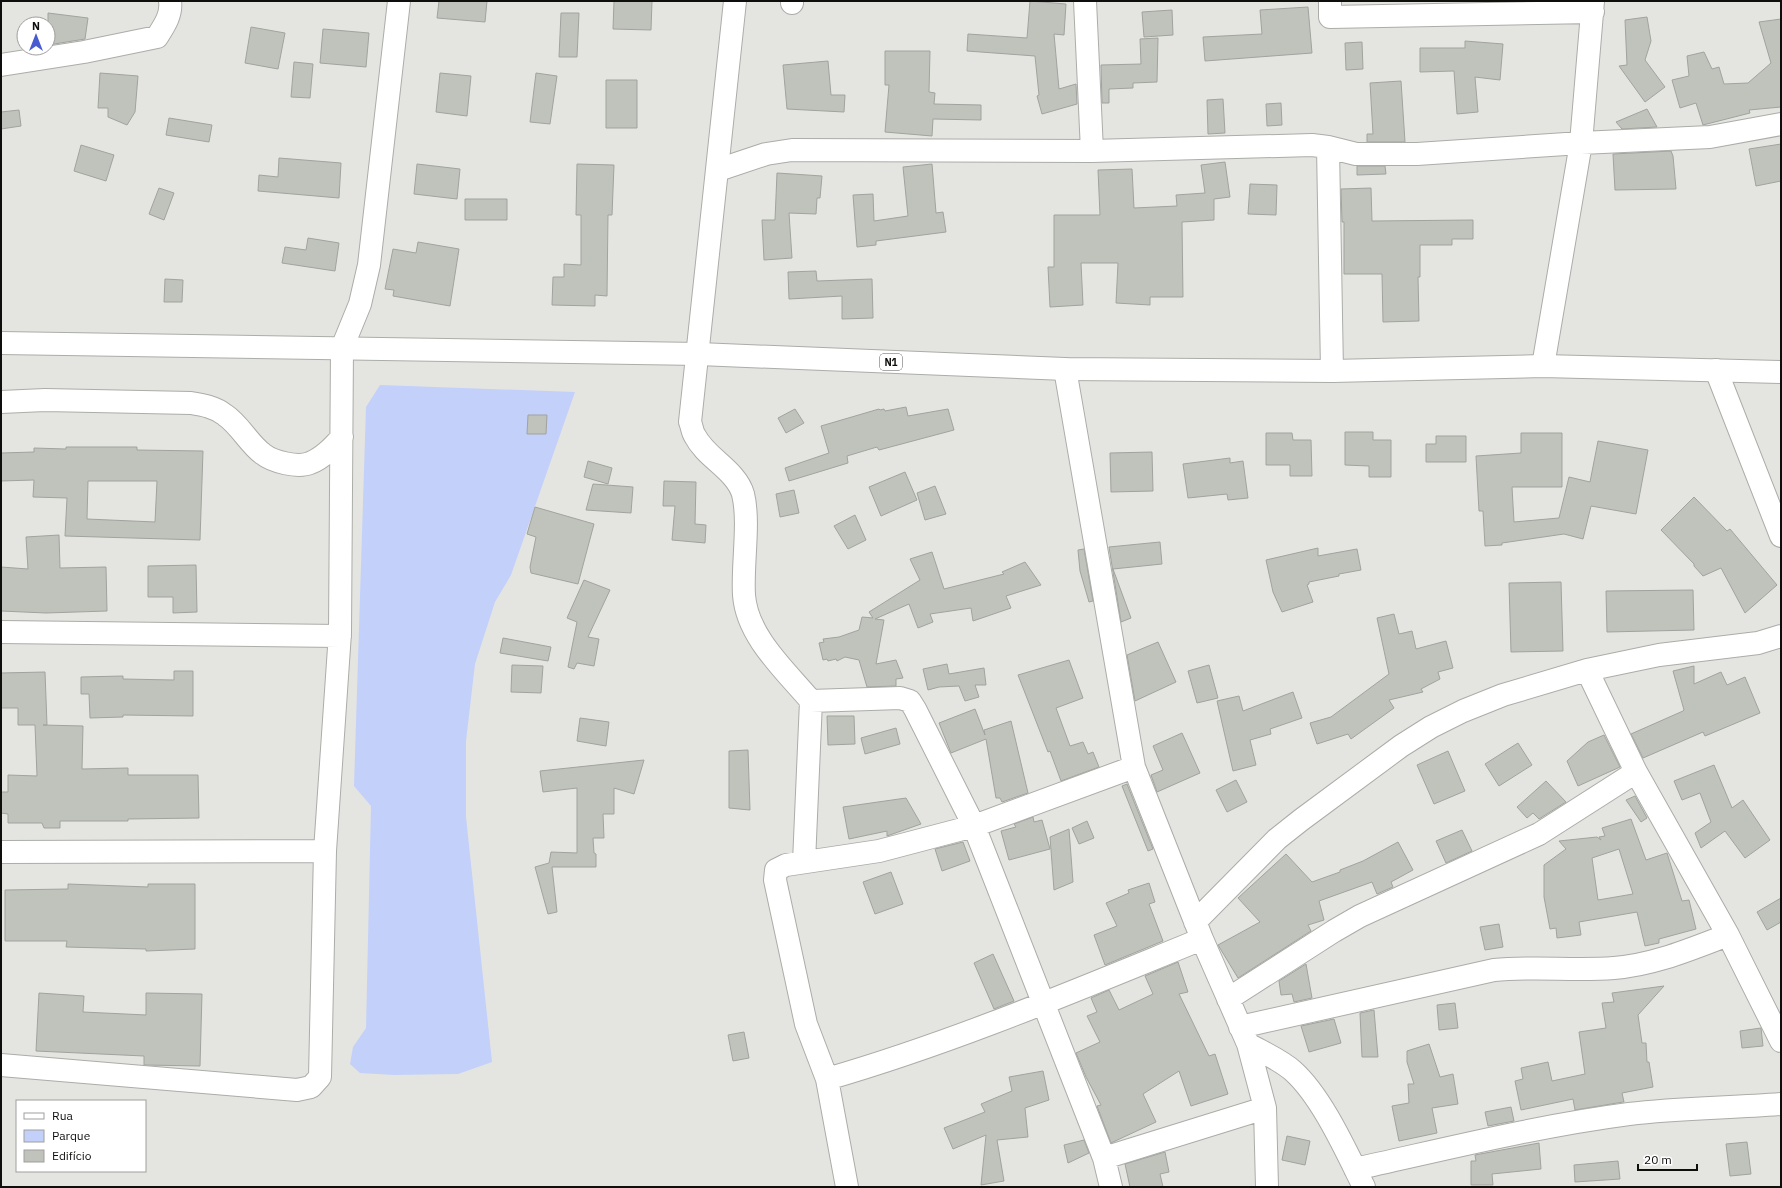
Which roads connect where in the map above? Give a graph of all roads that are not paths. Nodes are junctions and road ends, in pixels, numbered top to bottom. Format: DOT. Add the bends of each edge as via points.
graph roads {
  1 [pos="170,1"];
  2 [pos="399,1"];
  3 [pos="735,1"];
  4 [pos="1085,1"];
  5 [pos="1330,1"];
  6 [pos="1597,4"];
  7 [pos="1,66"];
  8 [pos="1781,124"];
  9 [pos="1581,143"];
  10 [pos="1328,147"];
  11 [pos="1092,151"];
  12 [pos="718,170"];
  13 [pos="1,343"];
  14 [pos="342,348"];
  15 [pos="699,354"];
  16 [pos="1543,366"];
  17 [pos="1065,369"];
  18 [pos="1716,370"];
  19 [pos="1332,371"];
  20 [pos="1781,372"];
  21 [pos="1,402"];
  22 [pos="342,436"];
  23 [pos="1781,536"];
  24 [pos="1,632"];
  25 [pos="340,636"];
  26 [pos="1781,636"];
  27 [pos="1587,670"];
  28 [pos="811,701"];
  29 [pos="1134,767"];
  30 [pos="1636,772"];
  31 [pos="974,826"];
  32 [pos="325,851"];
  33 [pos="1,852"];
  34 [pos="804,862"];
  35 [pos="1199,931"];
  36 [pos="1728,934"];
  37 [pos="1228,999"];
  38 [pos="1043,1004"];
  39 [pos="1244,1035"];
  40 [pos="1781,1041"];
  41 [pos="1,1065"];
  42 [pos="827,1079"];
  43 [pos="1781,1104"];
  44 [pos="1265,1108"];
  45 [pos="1104,1158"];
  46 [pos="1360,1178"];
  47 [pos="847,1187"];
  48 [pos="1111,1187"];
  49 [pos="1266,1187"];
  1 -- 7 [label="main road" via="167,22 157,37"];
  2 -- 14 [label="main road" via="369,265 360,304"];
  3 -- 12 [label="main road"];
  4 -- 11 [label="main road"];
  5 -- 6 [label="main road" via="1330,17"];
  6 -- 9 [label="main road"];
  8 -- 9 [label="main road" via="1710,138"];
  9 -- 10 [label="main road" via="1417,154 1356,154"];
  9 -- 16 [label="main road"];
  10 -- 11 [label="main road" via="1312,145"];
  10 -- 19 [label="main road"];
  11 -- 12 [label="main road" via="792,150 766,154"];
  12 -- 15 [label="main road"];
  13 -- 14 [label="main road, N1"];
  14 -- 15 [label="main road, N1"];
  14 -- 22 [label="main road"];
  15 -- 17 [label="main road, N1"];
  15 -- 28 [label="main road" via="690,422 694,436 706,452 737,482 743,495 744,595 747,614 769,651"];
  16 -- 18 [label="main road, N1"];
  16 -- 19 [label="main road, N1"];
  17 -- 19 [label="main road, N1"];
  17 -- 29 [label="main road"];
  18 -- 20 [label="main road, N1"];
  18 -- 23 [label="main road"];
  21 -- 22 [label="main road" via="168,402 211,407 226,415 263,454 276,462 291,464 309,464 333,448"];
  22 -- 25 [label="main road"];
  24 -- 25 [label="main road"];
  25 -- 32 [label="main road"];
  26 -- 27 [label="main road" via="1758,643 1660,655"];
  27 -- 30 [label="main road"];
  27 -- 35 [label="main road" via="1504,695 1463,711 1401,746 1277,839"];
  28 -- 31 [label="main road" via="900,698 910,701"];
  28 -- 34 [label="main road"];
  29 -- 31 [label="main road"];
  29 -- 35 [label="main road"];
  30 -- 36 [label="main road"];
  30 -- 37 [label="main road" via="1539,834 1360,916"];
  31 -- 34 [label="main road" via="880,851"];
  31 -- 38 [label="main road"];
  32 -- 33 [label="main road"];
  32 -- 41 [label="main road" via="320,1077 311,1087 297,1090"];
  34 -- 42 [label="main road" via="786,865 776,870 775,880 806,1024"];
  35 -- 37 [label="main road"];
  35 -- 38 [label="main road"];
  36 -- 39 [label="main road" via="1674,955 1614,968 1494,970"];
  36 -- 40 [label="main road"];
  37 -- 39 [label="main road"];
  38 -- 42 [label="main road" via="895,1059"];
  38 -- 45 [label="main road"];
  39 -- 44 [label="main road"];
  39 -- 46 [label="main road" via="1292,1070 1324,1111"];
  42 -- 47 [label="main road"];
  43 -- 46 [label="main road" via="1630,1114 1607,1118 1494,1139"];
  44 -- 45 [label="main road"];
  44 -- 49 [label="main road"];
  45 -- 48 [label="main road"];
}
